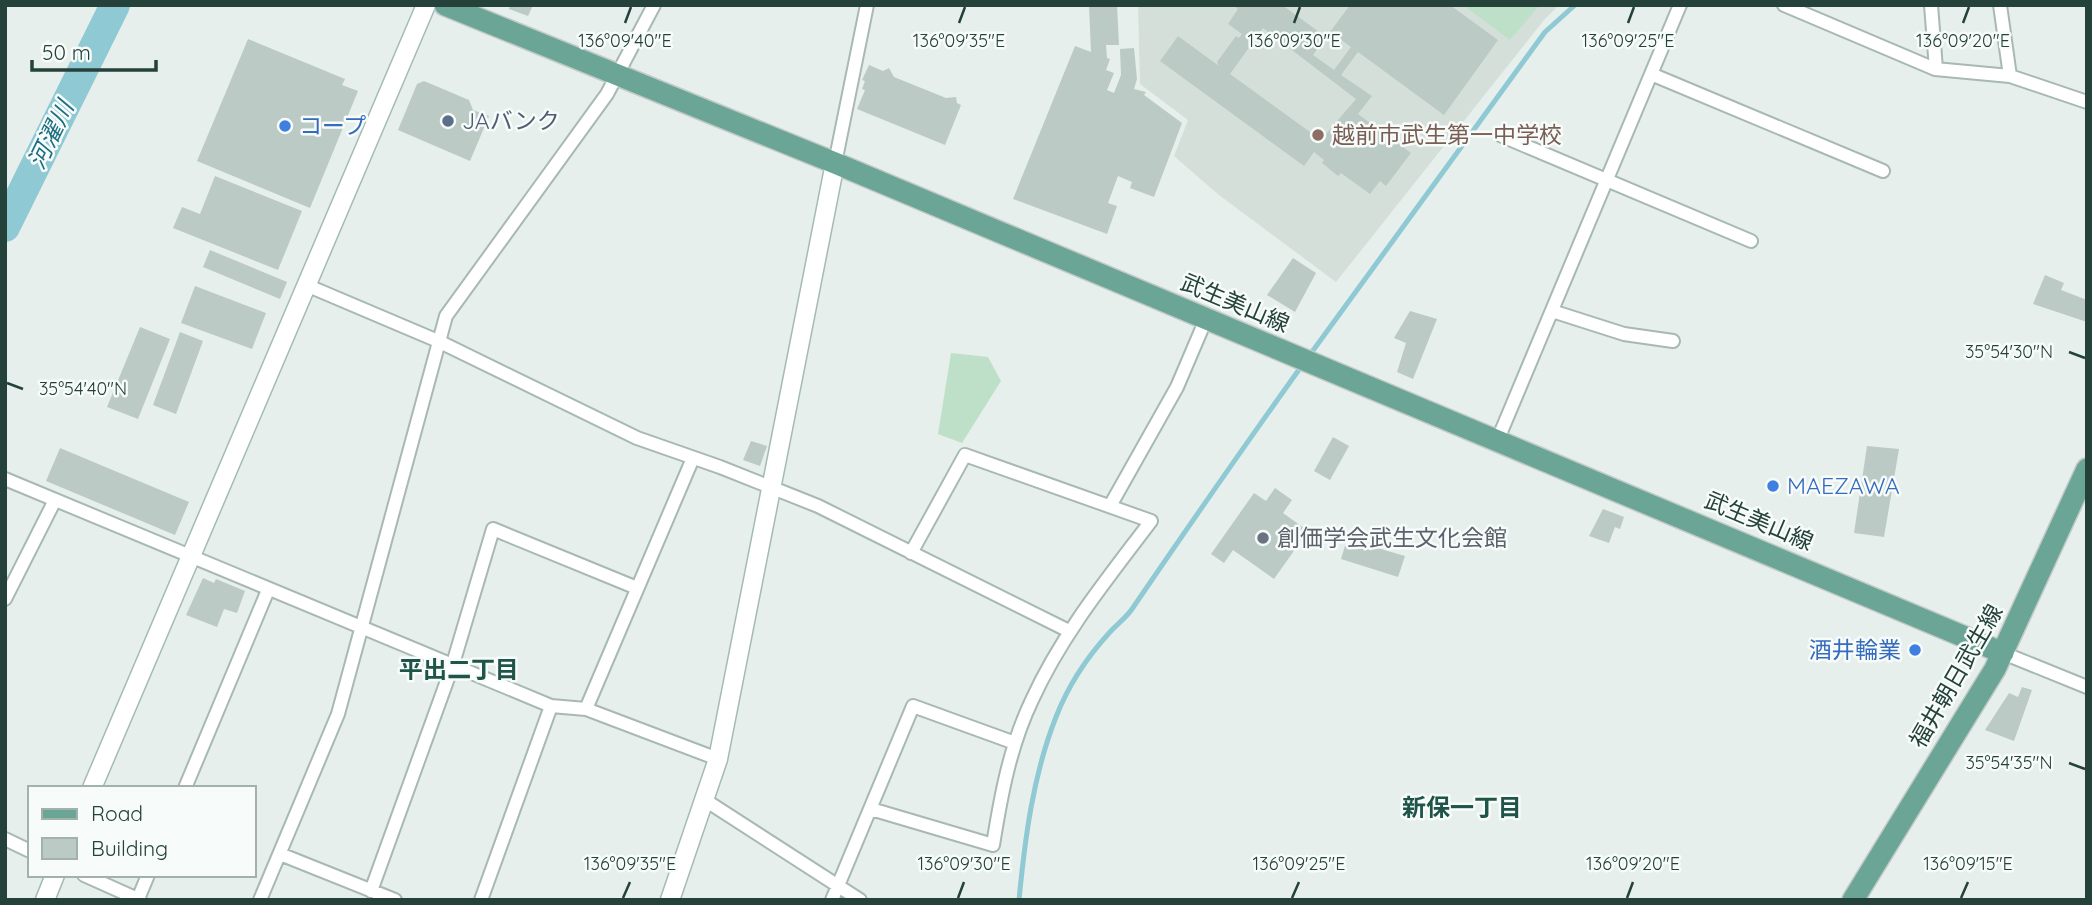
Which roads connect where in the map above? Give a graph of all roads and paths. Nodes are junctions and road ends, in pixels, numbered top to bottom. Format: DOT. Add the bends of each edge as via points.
graph roads {
  1 [pos="426,5"];
  2 [pos="445,5"];
  3 [pos="654,5"];
  4 [pos="867,5"];
  5 [pos="1680,5"];
  6 [pos="1784,5"];
  7 [pos="1931,5"];
  8 [pos="2000,5"];
  9 [pos="1936,69"];
  10 [pos="1651,74"];
  11 [pos="618,76"];
  12 [pos="2010,76"];
  13 [pos="2087,102"];
  14 [pos="1502,136"];
  15 [pos="835,163"];
  16 [pos="1883,171"];
  17 [pos="1607,180"];
  18 [pos="1751,240"];
  19 [pos="306,285"];
  20 [pos="1552,311"];
  21 [pos="1206,319"];
  22 [pos="438,341"];
  23 [pos="1673,341"];
  24 [pos="1498,439"];
  25 [pos="693,458"];
  26 [pos="2087,469"];
  27 [pos="5,479"];
  28 [pos="771,488"];
  29 [pos="55,500"];
  30 [pos="1110,506"];
  31 [pos="911,553"];
  32 [pos="190,558"];
  33 [pos="636,588"];
  34 [pos="268,590"];
  35 [pos="5,599"];
  36 [pos="361,629"];
  37 [pos="1069,631"];
  38 [pos="2003,653"];
  39 [pos="452,667"];
  40 [pos="2087,687"];
  41 [pos="551,706"];
  42 [pos="586,709"];
  43 [pos="1015,743"];
  44 [pos="718,759"];
  45 [pos="93,786"];
  46 [pos="186,786"];
  47 [pos="705,800"];
  48 [pos="871,808"];
  49 [pos="5,839"];
  50 [pos="28,850"];
  51 [pos="280,854"];
  52 [pos="54,877"];
  53 [pos="89,877"];
  54 [pos="147,877"];
  55 [pos="838,886"];
  56 [pos="371,891"];
  57 [pos="139,899"];
  58 [pos="45,900"];
  59 [pos="260,900"];
  60 [pos="394,900"];
  61 [pos="481,900"];
  62 [pos="670,900"];
  63 [pos="832,900"];
  64 [pos="860,900"];
  65 [pos="1853,900"];
  1 -- 19 [label="street"];
  2 -- 11 [label="main road, 武生美山線"];
  3 -- 11 [label="street"];
  4 -- 15 [label="street"];
  5 -- 10 [label="street"];
  6 -- 9 [label="street"];
  7 -- 9 [label="street"];
  8 -- 12 [label="street"];
  9 -- 12 [label="street"];
  10 -- 16 [label="street"];
  10 -- 17 [label="street"];
  11 -- 15 [label="main road, 武生美山線"];
  11 -- 22 [label="street" via="449,308"];
  12 -- 13 [label="street"];
  14 -- 17 [label="street"];
  15 -- 21 [label="main road, 武生美山線"];
  15 -- 28 [label="street"];
  17 -- 18 [label="street"];
  17 -- 20 [label="street"];
  19 -- 22 [label="street"];
  19 -- 32 [label="street"];
  20 -- 23 [label="street" via="1624,334"];
  20 -- 24 [label="street"];
  21 -- 24 [label="main road, 武生美山線"];
  21 -- 30 [label="street" via="1177,387"];
  22 -- 25 [label="street" via="608,425"];
  22 -- 36 [label="street"];
  24 -- 38 [label="main road, 武生美山線"];
  25 -- 28 [label="street"];
  25 -- 33 [label="street"];
  26 -- 38 [label="main road, 福井朝日武生線"];
  27 -- 29 [label="street"];
  28 -- 31 [label="street"];
  28 -- 44 [label="street"];
  29 -- 32 [label="street"];
  29 -- 35 [label="street"];
  30 -- 31 [label="street" via="965,455"];
  30 -- 37 [label="street" via="1151,521"];
  31 -- 37 [label="street"];
  32 -- 34 [label="street"];
  32 -- 45 [label="street"];
  33 -- 39 [label="street" via="493,529"];
  33 -- 42 [label="street"];
  34 -- 36 [label="street"];
  34 -- 46 [label="street"];
  36 -- 39 [label="street"];
  36 -- 51 [label="street" via="332,732"];
  37 -- 43 [label="street" via="1031,701"];
  38 -- 40 [label="street"];
  38 -- 65 [label="main road, 福井朝日武生線"];
  39 -- 41 [label="street"];
  39 -- 56 [label="street"];
  41 -- 42 [label="street"];
  41 -- 61 [label="street"];
  42 -- 44 [label="street"];
  43 -- 48 [label="street" via="913,706"];
  43 -- 48 [label="street" via="993,845"];
  44 -- 47 [label="street"];
  47 -- 55 [label="street"];
  47 -- 62 [label="street"];
  48 -- 55 [label="street"];
  49 -- 50 [label="street"];
  51 -- 56 [label="street"];
  51 -- 59 [label="street"];
  52 -- 58 [label="street"];
  53 -- 57 [label="street"];
  54 -- 57 [label="street"];
  55 -- 63 [label="street"];
  55 -- 64 [label="street"];
  56 -- 60 [label="street"];
}
